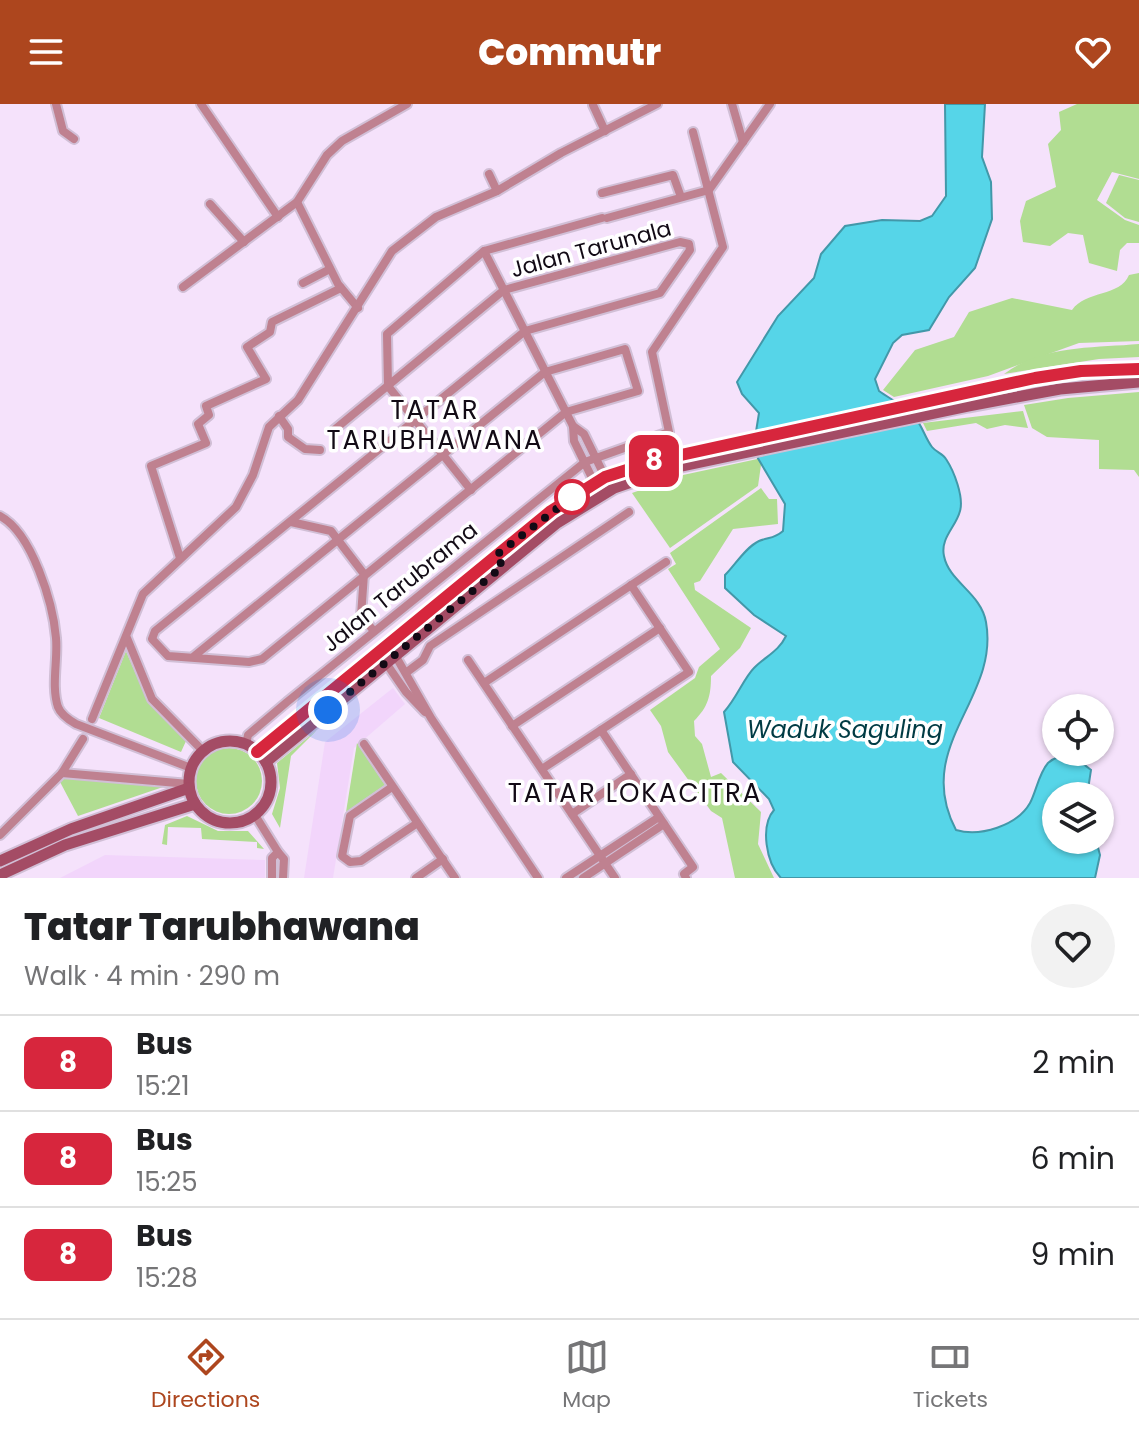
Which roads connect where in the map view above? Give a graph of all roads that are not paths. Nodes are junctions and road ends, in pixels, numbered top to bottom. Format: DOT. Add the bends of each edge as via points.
graph roads {
  1 [pos="56,104"];
  2 [pos="201,104"];
  3 [pos="407,104"];
  4 [pos="657,104"];
  5 [pos="732,104"];
  6 [pos="770,104"];
  7 [pos="593,105"];
  8 [pos="605,131"];
  9 [pos="693,132"];
  10 [pos="74,139"];
  11 [pos="743,142"];
  12 [pos="489,174"];
  13 [pos="709,190"];
  14 [pos="497,191"];
  15 [pos="602,193"];
  16 [pos="681,197"];
  17 [pos="297,202"];
  18 [pos="210,204"];
  19 [pos="278,217"];
  20 [pos="244,242"];
  21 [pos="484,251"];
  22 [pos="330,269"];
  23 [pos="303,283"];
  24 [pos="183,287"];
  25 [pos="341,288"];
  26 [pos="504,290"];
  27 [pos="358,308"];
  28 [pos="525,331"];
  29 [pos="1139,369"];
  30 [pos="545,372"];
  31 [pos="1139,382"];
  32 [pos="388,386"];
  33 [pos="966,401"];
  34 [pos="566,412"];
  35 [pos="279,416"];
  36 [pos="415,420"];
  37 [pos="573,426"];
  38 [pos="334,430"];
  39 [pos="320,450"];
  40 [pos="442,453"];
  41 [pos="595,456"];
  42 [pos="585,462"];
  43 [pos="670,463"];
  44 [pos="600,480"];
  45 [pos="471,490"];
  46 [pos="629,512"];
  47 [pos="0,516"];
  48 [pos="291,522"];
  49 [pos="337,540"];
  50 [pos="180,558"];
  51 [pos="499,561"];
  52 [pos="666,562"];
  53 [pos="364,574"];
  54 [pos="631,585"];
  55 [pos="660,628"];
  56 [pos="374,631"];
  57 [pos="127,638"];
  58 [pos="193,657"];
  59 [pos="391,659"];
  60 [pos="468,660"];
  61 [pos="407,672"];
  62 [pos="484,683"];
  63 [pos="431,718"];
  64 [pos="92,719"];
  65 [pos="512,726"];
  66 [pos="601,730"];
  67 [pos="83,739"];
  68 [pos="364,744"];
  69 [pos="246,745"];
  70 [pos="203,751"];
  71 [pos="257,752"];
  72 [pos="266,762"];
  73 [pos="191,768"];
  74 [pos="542,769"];
  75 [pos="62,773"];
  76 [pos="631,774"];
  77 [pos="189,786"];
  78 [pos="392,787"];
  79 [pos="195,804"];
  80 [pos="572,814"];
  81 [pos="255,815"];
  82 [pos="662,820"];
  83 [pos="416,824"];
  84 [pos="0,835"];
  85 [pos="278,852"];
  86 [pos="443,859"];
  87 [pos="602,860"];
  88 [pos="0,861"];
  89 [pos="0,875"];
  90 [pos="682,877"];
  91 [pos="272,878"];
  92 [pos="283,878"];
  93 [pos="416,878"];
  94 [pos="455,878"];
  95 [pos="538,878"];
  96 [pos="566,878"];
  97 [pos="583,878"];
  98 [pos="615,878"];
  1 -- 10 [label="street" via="63,131"];
  2 -- 19 [label="street"];
  3 -- 17 [label="street" via="342,141"];
  4 -- 8 [label="street"];
  5 -- 11 [label="street"];
  6 -- 11 [label="street"];
  7 -- 8 [label="street"];
  8 -- 14 [label="street"];
  9 -- 13 [label="street"];
  11 -- 13 [label="street"];
  12 -- 14 [label="street"];
  13 -- 16 [label="street"];
  13 -- 41 [label="street, Jalan Tarubrama" via="722,252 652,352 669,432"];
  14 -- 27 [label="street" via="436,217 403,240 379,267"];
  15 -- 16 [label="street" via="673,175"];
  16 -- 21 [label="street"];
  17 -- 19 [label="street"];
  17 -- 22 [label="street"];
  18 -- 20 [label="street"];
  19 -- 20 [label="street"];
  20 -- 24 [label="street"];
  21 -- 26 [label="street"];
  21 -- 32 [label="street" via="390,329"];
  22 -- 23 [label="street"];
  22 -- 25 [label="street"];
  25 -- 27 [label="street"];
  25 -- 50 [label="street" via="272,322 270,332 247,347 266,379 206,406 209,415 198,424 206,443 151,466"];
  26 -- 28 [label="street"];
  26 -- 28 [label="street, Jalan Tarunala" via="687,242 690,250 664,290"];
  26 -- 32 [label="street"];
  27 -- 35 [label="street" via="298,400"];
  28 -- 30 [label="street"];
  28 -- 36 [label="street"];
  29 -- 33 [label="main road" via="1050,375"];
  30 -- 34 [label="street"];
  30 -- 34 [label="street" via="625,349 638,391"];
  30 -- 40 [label="street"];
  31 -- 33 [label="main road"];
  32 -- 36 [label="street"];
  32 -- 38 [label="street"];
  33 -- 43 [label="main road"];
  34 -- 37 [label="street"];
  34 -- 45 [label="street"];
  35 -- 39 [label="street" via="288,437 305,449"];
  35 -- 50 [label="street" via="269,427 236,507"];
  36 -- 40 [label="street"];
  36 -- 48 [label="street"];
  37 -- 41 [label="street" via="584,434"];
  37 -- 42 [label="street"];
  40 -- 45 [label="street"];
  40 -- 49 [label="street"];
  41 -- 42 [label="street, Jalan Tarubrama"];
  41 -- 44 [label="street"];
  42 -- 44 [label="street"];
  42 -- 56 [label="street, Jalan Tarubrama"];
  43 -- 44 [label="main road"];
  43 -- 51 [label="main road" via="599,495"];
  44 -- 51 [label="main road" via="551,511"];
  45 -- 53 [label="street"];
  46 -- 61 [label="street" via="430,646 423,660"];
  47 -- 73 [label="street" via="21,534 51,605 56,697 62,714"];
  48 -- 49 [label="street" via="331,531"];
  48 -- 58 [label="street" via="155,631 152,639 168,656"];
  49 -- 53 [label="street"];
  49 -- 58 [label="street"];
  50 -- 57 [label="street" via="143,594"];
  51 -- 59 [label="main road"];
  51 -- 71 [label="main road"];
  52 -- 54 [label="street"];
  53 -- 56 [label="street" via="361,616"];
  53 -- 58 [label="street" via="262,659"];
  54 -- 55 [label="street"];
  54 -- 62 [label="street"];
  55 -- 65 [label="street"];
  55 -- 66 [label="street" via="689,672"];
  56 -- 69 [label="street, Jalan Tarubrama" via="248,735"];
  57 -- 64 [label="street"];
  57 -- 70 [label="street" via="152,699"];
  59 -- 61 [label="street"];
  59 -- 63 [label="street" via="406,692"];
  59 -- 72 [label="main road"];
  60 -- 62 [label="street"];
  61 -- 63 [label="street"];
  62 -- 65 [label="street"];
  63 -- 95 [label="street"];
  65 -- 74 [label="street"];
  66 -- 74 [label="street"];
  66 -- 76 [label="street"];
  67 -- 75 [label="street"];
  68 -- 78 [label="street"];
  69 -- 70 [label="main road" via="223,742"];
  69 -- 71 [label="main road"];
  70 -- 73 [label="main road"];
  71 -- 72 [label="main road"];
  72 -- 81 [label="main road" via="270,790"];
  73 -- 77 [label="main road"];
  74 -- 80 [label="street"];
  75 -- 77 [label="street"];
  75 -- 84 [label="street"];
  76 -- 80 [label="street"];
  76 -- 82 [label="street"];
  77 -- 79 [label="main road"];
  77 -- 88 [label="main road"];
  78 -- 83 [label="street"];
  78 -- 83 [label="street" via="350,816 342,852 354,863"];
  79 -- 81 [label="main road" via="211,819 226,823"];
  79 -- 89 [label="main road" via="78,840"];
  80 -- 87 [label="street"];
  81 -- 85 [label="street"];
  82 -- 87 [label="street"];
  82 -- 90 [label="street" via="693,867"];
  83 -- 86 [label="street"];
  85 -- 91 [label="street" via="272,858"];
  85 -- 92 [label="street" via="284,859"];
  86 -- 93 [label="street"];
  86 -- 94 [label="street"];
  87 -- 96 [label="street"];
  87 -- 97 [label="street"];
  87 -- 98 [label="street"];
}
